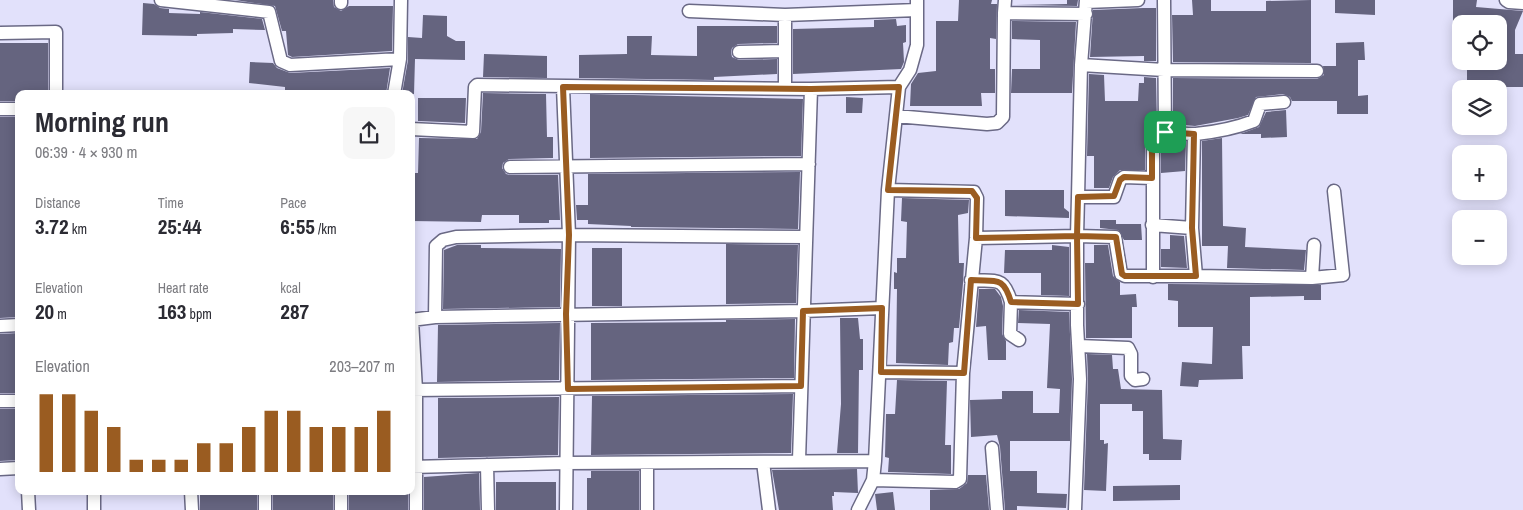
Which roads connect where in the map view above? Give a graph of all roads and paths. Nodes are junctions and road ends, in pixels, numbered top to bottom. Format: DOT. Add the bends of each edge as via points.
graph roads {
  1 [pos="161,0"];
  2 [pos="401,0"];
  3 [pos="1121,0"];
  4 [pos="1138,0"];
  5 [pos="1164,0"];
  6 [pos="1506,0"];
  7 [pos="1523,3"];
  8 [pos="917,5"];
  9 [pos="1086,5"];
  10 [pos="1004,6"];
  11 [pos="689,11"];
  12 [pos="785,15"];
  13 [pos="0,33"];
  14 [pos="739,52"];
  15 [pos="784,52"];
  16 [pos="400,59"];
  17 [pos="1081,66"];
  18 [pos="1164,70"];
  19 [pos="1317,71"];
  20 [pos="563,87"];
  21 [pos="899,87"];
  22 [pos="785,88"];
  23 [pos="811,89"];
  24 [pos="56,90"];
  25 [pos="395,90"];
  26 [pos="1284,102"];
  27 [pos="0,109"];
  28 [pos="15,109"];
  29 [pos="896,116"];
  30 [pos="415,129"];
  31 [pos="1165,132"];
  32 [pos="1194,134"];
  33 [pos="809,164"];
  34 [pos="566,166"];
  35 [pos="510,167"];
  36 [pos="1152,178"];
  37 [pos="888,190"];
  38 [pos="1334,191"];
  39 [pos="1078,197"];
  40 [pos="1152,225"];
  41 [pos="1192,228"];
  42 [pos="569,235"];
  43 [pos="1077,236"];
  44 [pos="806,237"];
  45 [pos="976,238"];
  46 [pos="1314,245"];
  47 [pos="1196,276"];
  48 [pos="1153,277"];
  49 [pos="1312,278"];
  50 [pos="971,280"];
  51 [pos="1011,302"];
  52 [pos="1078,304"];
  53 [pos="882,308"];
  54 [pos="803,311"];
  55 [pos="566,314"];
  56 [pos="434,317"];
  57 [pos="415,320"];
  58 [pos="15,325"];
  59 [pos="0,326"];
  60 [pos="1019,340"];
  61 [pos="1079,346"];
  62 [pos="881,372"];
  63 [pos="964,373"];
  64 [pos="1143,379"];
  65 [pos="801,386"];
  66 [pos="568,389"];
  67 [pos="415,390"];
  68 [pos="0,401"];
  69 [pos="15,401"];
  70 [pos="992,448"];
  71 [pos="798,460"];
  72 [pos="875,461"];
  73 [pos="763,462"];
  74 [pos="566,463"];
  75 [pos="647,463"];
  76 [pos="487,465"];
  77 [pos="415,467"];
  78 [pos="15,468"];
  79 [pos="0,469"];
  80 [pos="873,480"];
  81 [pos="415,488"];
  82 [pos="28,495"];
  83 [pos="94,495"];
  84 [pos="192,495"];
  85 [pos="265,495"];
  86 [pos="341,495"];
  87 [pos="29,510"];
  88 [pos="94,510"];
  89 [pos="192,510"];
  90 [pos="265,510"];
  91 [pos="341,510"];
  92 [pos="416,510"];
  93 [pos="488,510"];
  94 [pos="566,510"];
  95 [pos="647,510"];
  96 [pos="769,510"];
  97 [pos="858,510"];
  98 [pos="997,510"];
  99 [pos="1075,510"];
  1 -- 16 [label="street" via="269,12 281,61 287,65"];
  2 -- 16 [label="street"];
  3 -- 4 [label="street"];
  3 -- 9 [label="street"];
  5 -- 18 [label="street"];
  6 -- 7 [label="street"];
  8 -- 12 [label="street"];
  8 -- 21 [label="street" via="917,45"];
  9 -- 10 [label="street"];
  9 -- 17 [label="street"];
  10 -- 29 [label="street" via="1004,117 997,123 980,124"];
  11 -- 12 [label="street"];
  12 -- 15 [label="street"];
  13 -- 24 [label="street" via="56,32"];
  14 -- 15 [label="street"];
  15 -- 22 [label="street"];
  16 -- 25 [label="street"];
  17 -- 18 [label="street"];
  17 -- 39 [label="street"];
  18 -- 19 [label="street"];
  18 -- 31 [label="street"];
  20 -- 22 [label="street"];
  20 -- 30 [label="street" via="477,85 474,87 473,132"];
  20 -- 34 [label="street"];
  21 -- 23 [label="street"];
  21 -- 29 [label="street"];
  22 -- 23 [label="street"];
  23 -- 33 [label="street"];
  26 -- 32 [label="street" via="1259,105 1256,119 1252,122"];
  27 -- 28 [label="street"];
  29 -- 37 [label="street"];
  31 -- 32 [label="street"];
  31 -- 36 [label="street" via="1152,138"];
  32 -- 41 [label="street"];
  33 -- 34 [label="street"];
  33 -- 44 [label="street"];
  34 -- 35 [label="street"];
  34 -- 42 [label="street"];
  36 -- 39 [label="street" via="1124,177 1114,196"];
  36 -- 40 [label="street"];
  37 -- 45 [label="street" via="972,191 977,198"];
  37 -- 53 [label="street"];
  38 -- 49 [label="street" via="1343,275"];
  39 -- 43 [label="street"];
  40 -- 41 [label="street"];
  40 -- 48 [label="street"];
  41 -- 47 [label="street"];
  42 -- 44 [label="street"];
  42 -- 55 [label="street"];
  42 -- 56 [label="street" via="443,240 436,246"];
  43 -- 45 [label="street"];
  43 -- 48 [label="street" via="1116,237 1122,274"];
  43 -- 52 [label="street"];
  44 -- 54 [label="street"];
  45 -- 50 [label="street"];
  46 -- 49 [label="street"];
  47 -- 48 [label="street"];
  47 -- 49 [label="street"];
  50 -- 51 [label="street" via="1002,282"];
  50 -- 63 [label="street"];
  51 -- 52 [label="street"];
  51 -- 60 [label="street" via="1010,334"];
  52 -- 61 [label="street"];
  53 -- 54 [label="street"];
  53 -- 62 [label="street"];
  54 -- 55 [label="street"];
  54 -- 65 [label="street"];
  55 -- 56 [label="street"];
  55 -- 66 [label="street"];
  56 -- 57 [label="street"];
  58 -- 59 [label="street"];
  61 -- 64 [label="street" via="1128,348 1130,376 1135,380"];
  61 -- 99 [label="street"];
  62 -- 63 [label="street"];
  62 -- 72 [label="street"];
  63 -- 80 [label="street" via="960,479 955,482"];
  65 -- 66 [label="street"];
  65 -- 71 [label="street"];
  66 -- 67 [label="street"];
  66 -- 74 [label="street"];
  68 -- 69 [label="street"];
  70 -- 98 [label="street"];
  71 -- 72 [label="street"];
  71 -- 73 [label="street"];
  72 -- 80 [label="street"];
  73 -- 75 [label="street"];
  73 -- 96 [label="street"];
  74 -- 75 [label="street"];
  74 -- 76 [label="street"];
  74 -- 94 [label="street"];
  75 -- 95 [label="street"];
  76 -- 77 [label="street"];
  76 -- 93 [label="street"];
  78 -- 79 [label="street"];
  80 -- 97 [label="street"];
  81 -- 92 [label="street"];
  82 -- 87 [label="street"];
  83 -- 88 [label="street"];
  84 -- 89 [label="street"];
  85 -- 90 [label="street"];
  86 -- 91 [label="street"];
}
